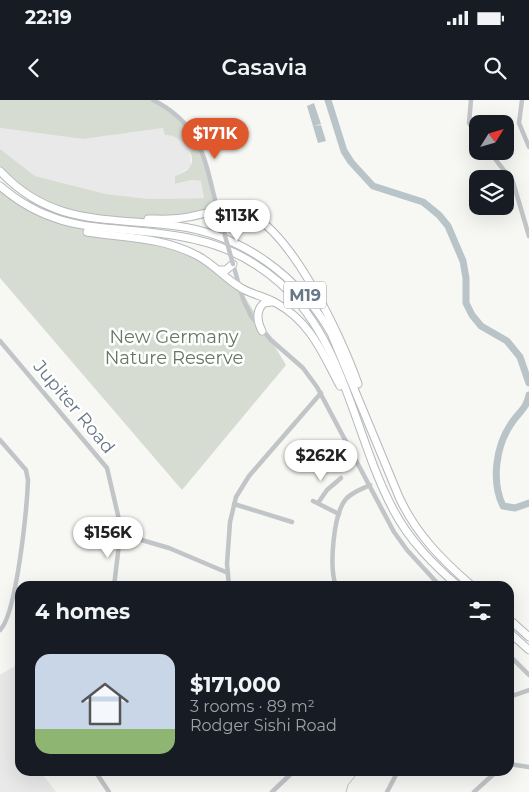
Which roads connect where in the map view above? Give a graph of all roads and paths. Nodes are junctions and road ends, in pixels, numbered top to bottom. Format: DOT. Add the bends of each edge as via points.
graph roads {
  1 [pos="153,100"];
  2 [pos="471,100"];
  3 [pos="522,100"];
  4 [pos="470,115"];
  5 [pos="529,147"];
  6 [pos="496,160"];
  7 [pos="0,171"];
  8 [pos="0,186"];
  9 [pos="10,194"];
  10 [pos="217,210"];
  11 [pos="76,216"];
  12 [pos="529,236"];
  13 [pos="233,264"];
  14 [pos="219,270"];
  15 [pos="239,287"];
  16 [pos="275,302"];
  17 [pos="262,331"];
  18 [pos="0,341"];
  19 [pos="321,393"];
  20 [pos="369,423"];
  21 [pos="0,440"];
  22 [pos="372,457"];
  23 [pos="341,478"];
  24 [pos="370,485"];
  25 [pos="313,500"];
  26 [pos="318,503"];
  27 [pos="234,504"];
  28 [pos="338,514"];
  29 [pos="292,522"];
  30 [pos="121,534"];
  31 [pos="228,573"];
  32 [pos="15,581"];
  33 [pos="115,581"];
  34 [pos="229,581"];
  35 [pos="335,581"];
  36 [pos="435,581"];
  37 [pos="453,581"];
  38 [pos="467,581"];
  39 [pos="15,582"];
  40 [pos="514,624"];
  41 [pos="0,630"];
  42 [pos="514,636"];
  43 [pos="529,637"];
  44 [pos="529,650"];
  45 [pos="514,660"];
  46 [pos="529,675"];
  47 [pos="529,690"];
  48 [pos="514,696"];
  49 [pos="514,765"];
  50 [pos="529,767"];
  51 [pos="98,776"];
  52 [pos="289,776"];
  53 [pos="395,776"];
  54 [pos="492,776"];
  55 [pos="109,792"];
  56 [pos="272,792"];
  57 [pos="387,792"];
  58 [pos="474,792"];
  1 -- 10 [label="street" via="173,112 192,131 204,158"];
  2 -- 4 [label="street"];
  3 -- 5 [label="street" via="519,123"];
  6 -- 12 [label="street" via="512,182"];
  7 -- 11 [label="highway, M19" via="33,198"];
  8 -- 9 [label="highway, M19"];
  9 -- 14 [label="highway" via="38,215 62,225 86,232 172,244"];
  9 -- 22 [label="highway, M19" via="39,212 70,224 196,239 225,249 257,266 296,299 320,333"];
  10 -- 11 [label="highway" via="181,219"];
  10 -- 13 [label="street, bridge"];
  10 -- 20 [label="highway" via="239,210 251,214 277,234 335,327 354,372"];
  11 -- 20 [label="highway, M19" via="197,230 233,242 273,266 299,288 324,320"];
  13 -- 14 [label="highway" via="226,270"];
  13 -- 15 [label="street"];
  14 -- 15 [label="highway"];
  15 -- 16 [label="highway"];
  15 -- 17 [label="street" via="246,308"];
  16 -- 17 [label="highway" via="264,303 259,310 258,321"];
  16 -- 22 [label="highway" via="298,318 317,341"];
  17 -- 19 [label="street" via="303,368"];
  18 -- 30 [label="street, Jupiter Road" via="103,460 111,477"];
  19 -- 24 [label="street"];
  19 -- 27 [label="street" via="249,476"];
  20 -- 38 [label="highway, M19" via="398,497 412,522 434,551"];
  21 -- 32 [label="street" via="26,470 28,480"];
  22 -- 37 [label="highway, M19" via="405,530"];
  23 -- 26 [label="street"];
  24 -- 28 [label="street" via="348,497"];
  24 -- 36 [label="street" via="402,544"];
  25 -- 26 [label="street"];
  26 -- 28 [label="street"];
  27 -- 29 [label="street"];
  27 -- 31 [label="street"];
  28 -- 35 [label="street" via="332,569"];
  30 -- 31 [label="street" via="169,548"];
  30 -- 33 [label="street, Jupiter Road"];
  31 -- 34 [label="street"];
  39 -- 41 [label="street" via="9,613"];
  40 -- 43 [label="highway"];
  42 -- 44 [label="highway"];
  45 -- 46 [label="street"];
  47 -- 48 [label="street"];
  49 -- 50 [label="street"];
  51 -- 55 [label="street"];
  52 -- 56 [label="street"];
  53 -- 57 [label="street"];
  54 -- 58 [label="street"];
}
